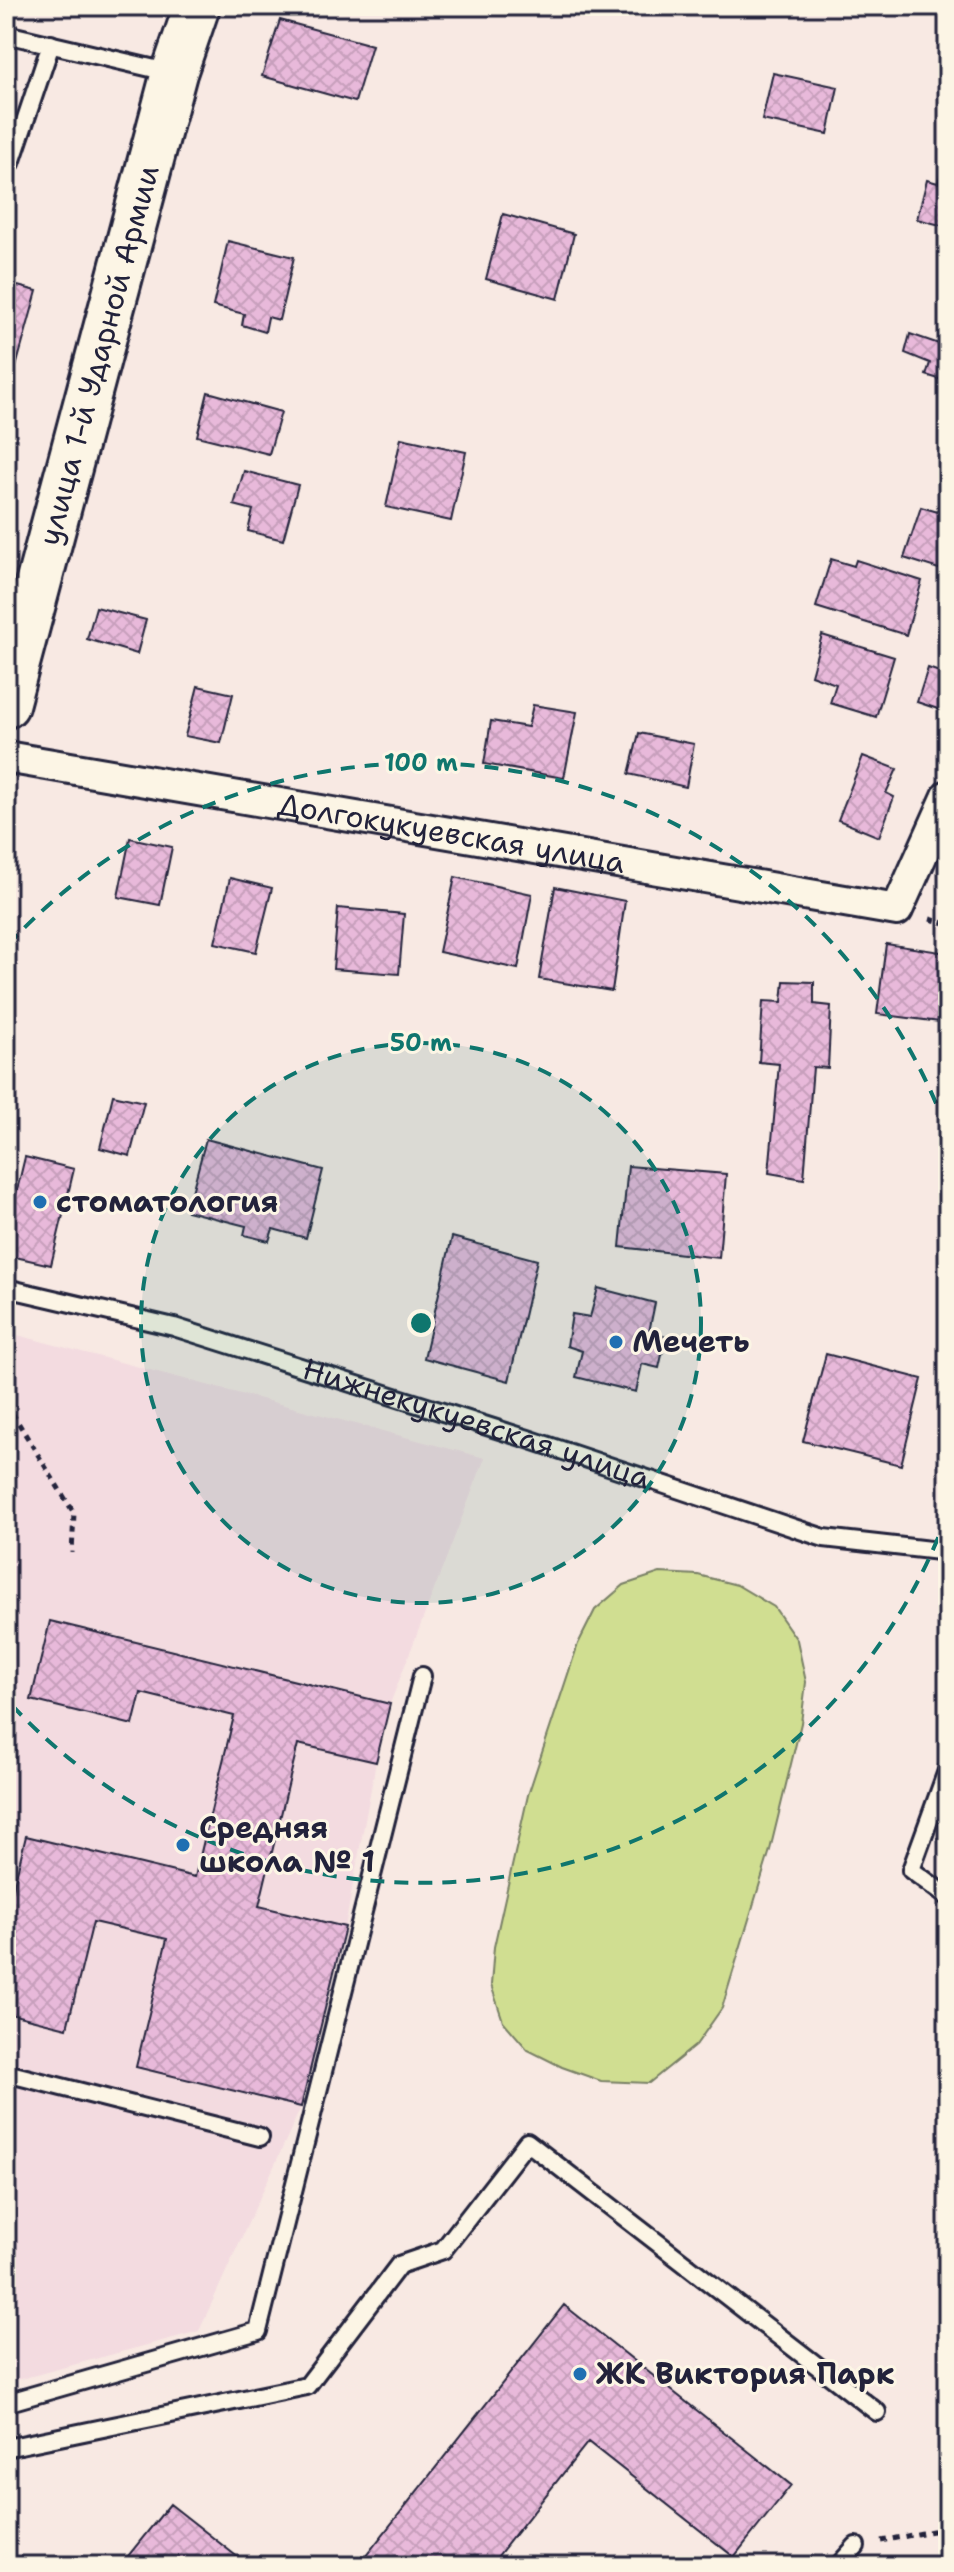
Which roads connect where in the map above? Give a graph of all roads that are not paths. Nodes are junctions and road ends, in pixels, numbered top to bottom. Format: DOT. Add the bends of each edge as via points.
graph roads {
  1 [pos="197,6"];
  2 [pos="6,34"];
  3 [pos="51,44"];
  4 [pos="174,73"];
  5 [pos="6,168"];
  6 [pos="6,705"];
  7 [pos="6,757"];
  8 [pos="948,796"];
  9 [pos="6,1288"];
  10 [pos="948,1552"];
  11 [pos="422,1676"];
  12 [pos="948,1768"];
  13 [pos="948,1897"];
  14 [pos="6,2073"];
  15 [pos="260,2137"];
  16 [pos="6,2403"];
  17 [pos="877,2412"];
  18 [pos="6,2448"];
  19 [pos="856,2546"];
  20 [pos="838,2566"];
  1 -- 4 [label="main road, улица 1-й Ударной Армии"];
  2 -- 3 [label="lane"];
  3 -- 4 [label="lane"];
  3 -- 5 [label="lane"];
  4 -- 6 [label="main road, улица 1-й Ударной Армии"];
  7 -- 8 [label="street, Долгокукуевская улица" via="897,910"];
  9 -- 10 [label="lane, Нижнекукуевская улица" via="174,1327 824,1538"];
  11 -- 16 [label="lane" via="258,2331"];
  12 -- 13 [label="lane" via="911,1870"];
  14 -- 15 [label="lane"];
  17 -- 18 [label="lane" via="527,2142 443,2250 399,2265 307,2386"];
  19 -- 20 [label="lane"];
}
